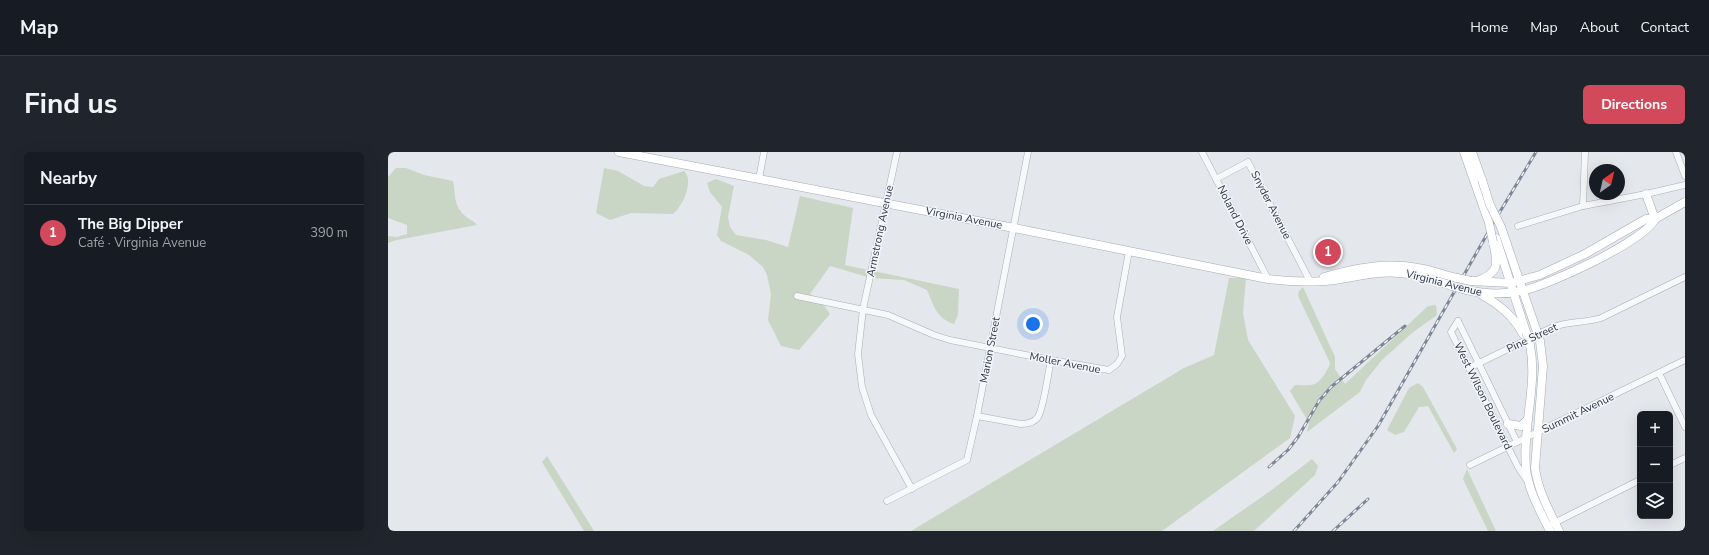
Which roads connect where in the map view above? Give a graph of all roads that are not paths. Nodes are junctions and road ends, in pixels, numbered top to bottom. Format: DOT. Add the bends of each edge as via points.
graph roads {
  1 [pos="619,152"];
  2 [pos="764,152"];
  3 [pos="897,152"];
  4 [pos="1028,152"];
  5 [pos="1202,152"];
  6 [pos="1464,152"];
  7 [pos="1472,152"];
  8 [pos="1585,152"];
  9 [pos="1676,152"];
  10 [pos="644,154"];
  11 [pos="1685,176"];
  12 [pos="758,179"];
  13 [pos="1216,179"];
  14 [pos="1478,181"];
  15 [pos="1685,185"];
  16 [pos="1646,194"];
  17 [pos="1685,202"];
  18 [pos="887,203"];
  19 [pos="1582,206"];
  20 [pos="1655,218"];
  21 [pos="1518,226"];
  22 [pos="1014,228"];
  23 [pos="1494,240"];
  24 [pos="1129,251"];
  25 [pos="1685,278"];
  26 [pos="1268,279"];
  27 [pos="1310,281"];
  28 [pos="1474,281"];
  29 [pos="1515,282"];
  30 [pos="1523,291"];
  31 [pos="1478,293"];
  32 [pos="1514,293"];
  33 [pos="797,296"];
  34 [pos="863,309"];
  35 [pos="1525,333"];
  36 [pos="990,348"];
  37 [pos="1051,360"];
  38 [pos="1685,360"];
  39 [pos="1479,364"];
  40 [pos="1469,368"];
  41 [pos="1658,373"];
  42 [pos="977,416"];
  43 [pos="1528,419"];
  44 [pos="1508,424"];
  45 [pos="1685,427"];
  46 [pos="1538,432"];
  47 [pos="1527,437"];
  48 [pos="1517,442"];
  49 [pos="1508,446"];
  50 [pos="1685,458"];
  51 [pos="1673,464"];
  52 [pos="1470,465"];
  53 [pos="1637,482"];
  54 [pos="1529,484"];
  55 [pos="912,489"];
  56 [pos="888,501"];
  57 [pos="1551,527"];
  58 [pos="1559,531"];
  1 -- 10 [label="main road, Virginia Avenue"];
  2 -- 12 [label="street"];
  3 -- 18 [label="street, Armstrong Avenue"];
  4 -- 22 [label="street, Marion Street"];
  5 -- 13 [label="street, Noland Drive"];
  6 -- 14 [label="main road"];
  7 -- 14 [label="main road"];
  8 -- 19 [label="street"];
  9 -- 11 [label="street"];
  10 -- 12 [label="main road, Virginia Avenue"];
  12 -- 18 [label="main road, Virginia Avenue"];
  13 -- 26 [label="street, Noland Drive"];
  13 -- 27 [label="street, Snyder Avenue" via="1248,162"];
  14 -- 23 [label="main road, bridge"];
  14 -- 29 [label="main road, bridge" via="1501,227"];
  15 -- 16 [label="street"];
  16 -- 19 [label="street"];
  16 -- 20 [label="main road"];
  17 -- 20 [label="main road, Virginia Avenue"];
  18 -- 22 [label="main road, Virginia Avenue"];
  18 -- 34 [label="street, Armstrong Avenue"];
  19 -- 21 [label="street"];
  20 -- 29 [label="main road, Virginia Avenue" via="1646,219 1585,254 1540,275"];
  20 -- 30 [label="main road, Virginia Avenue" via="1648,229 1623,244 1559,278"];
  22 -- 24 [label="main road, Virginia Avenue"];
  22 -- 36 [label="street, Marion Street"];
  23 -- 28 [label="main road" via="1496,269 1486,278"];
  23 -- 29 [label="main road"];
  24 -- 26 [label="main road, Virginia Avenue"];
  24 -- 37 [label="street, Moller Avenue" via="1118,309 1117,327 1122,356 1118,364 1109,370 1103,370"];
  25 -- 39 [label="street, Pine Street" via="1601,318 1553,327"];
  26 -- 27 [label="main road, Virginia Avenue"];
  27 -- 28 [label="main road, Virginia Avenue, bridge" via="1357,268 1377,266 1418,268"];
  27 -- 31 [label="main road, Virginia Avenue, bridge" via="1398,272"];
  28 -- 29 [label="main road, Virginia Avenue"];
  29 -- 30 [label="main road, West Wilson Boulevard"];
  29 -- 32 [label="main road"];
  30 -- 32 [label="main road, Virginia Avenue"];
  30 -- 46 [label="main road, West Wilson Boulevard, bridge" via="1540,341 1543,366"];
  31 -- 32 [label="main road, Virginia Avenue"];
  31 -- 35 [label="main road" via="1510,314"];
  32 -- 35 [label="main road"];
  33 -- 34 [label="street, Moller Avenue"];
  34 -- 36 [label="street, Moller Avenue" via="888,315 934,335"];
  34 -- 55 [label="street, Armstrong Avenue" via="858,354 862,387 871,415"];
  35 -- 43 [label="main road, West Wilson Boulevard, bridge" via="1532,355"];
  36 -- 37 [label="street, Moller Avenue"];
  36 -- 42 [label="street, Marion Street"];
  37 -- 42 [label="street" via="1041,408 1034,421 1025,424"];
  38 -- 41 [label="street, Summit Avenue"];
  39 -- 40 [label="street, Pine Street"];
  39 -- 40 [label="street, West Wilson Boulevard" via="1458,321 1451,332"];
  39 -- 44 [label="street, West Wilson Boulevard"];
  40 -- 49 [label="street, West Wilson Boulevard"];
  41 -- 45 [label="street"];
  41 -- 46 [label="street, Summit Avenue"];
  42 -- 55 [label="street, Marion Street" via="966,460"];
  43 -- 44 [label="main road" via="1521,426"];
  43 -- 47 [label="main road, West Wilson Boulevard"];
  44 -- 48 [label="street, West Wilson Boulevard"];
  46 -- 47 [label="street, Summit Avenue"];
  46 -- 57 [label="main road, West Wilson Boulevard" via="1535,468 1537,483"];
  47 -- 48 [label="street, Summit Avenue"];
  47 -- 54 [label="main road, West Wilson Boulevard" via="1526,468"];
  48 -- 49 [label="street, Summit Avenue"];
  49 -- 52 [label="street, Summit Avenue"];
  49 -- 54 [label="street, West Wilson Boulevard"];
  50 -- 51 [label="street"];
  53 -- 57 [label="street"];
  54 -- 57 [label="main road, West Wilson Boulevard"];
  55 -- 56 [label="street, Marion Street"];
  57 -- 58 [label="main road, West Wilson Boulevard"];
}
